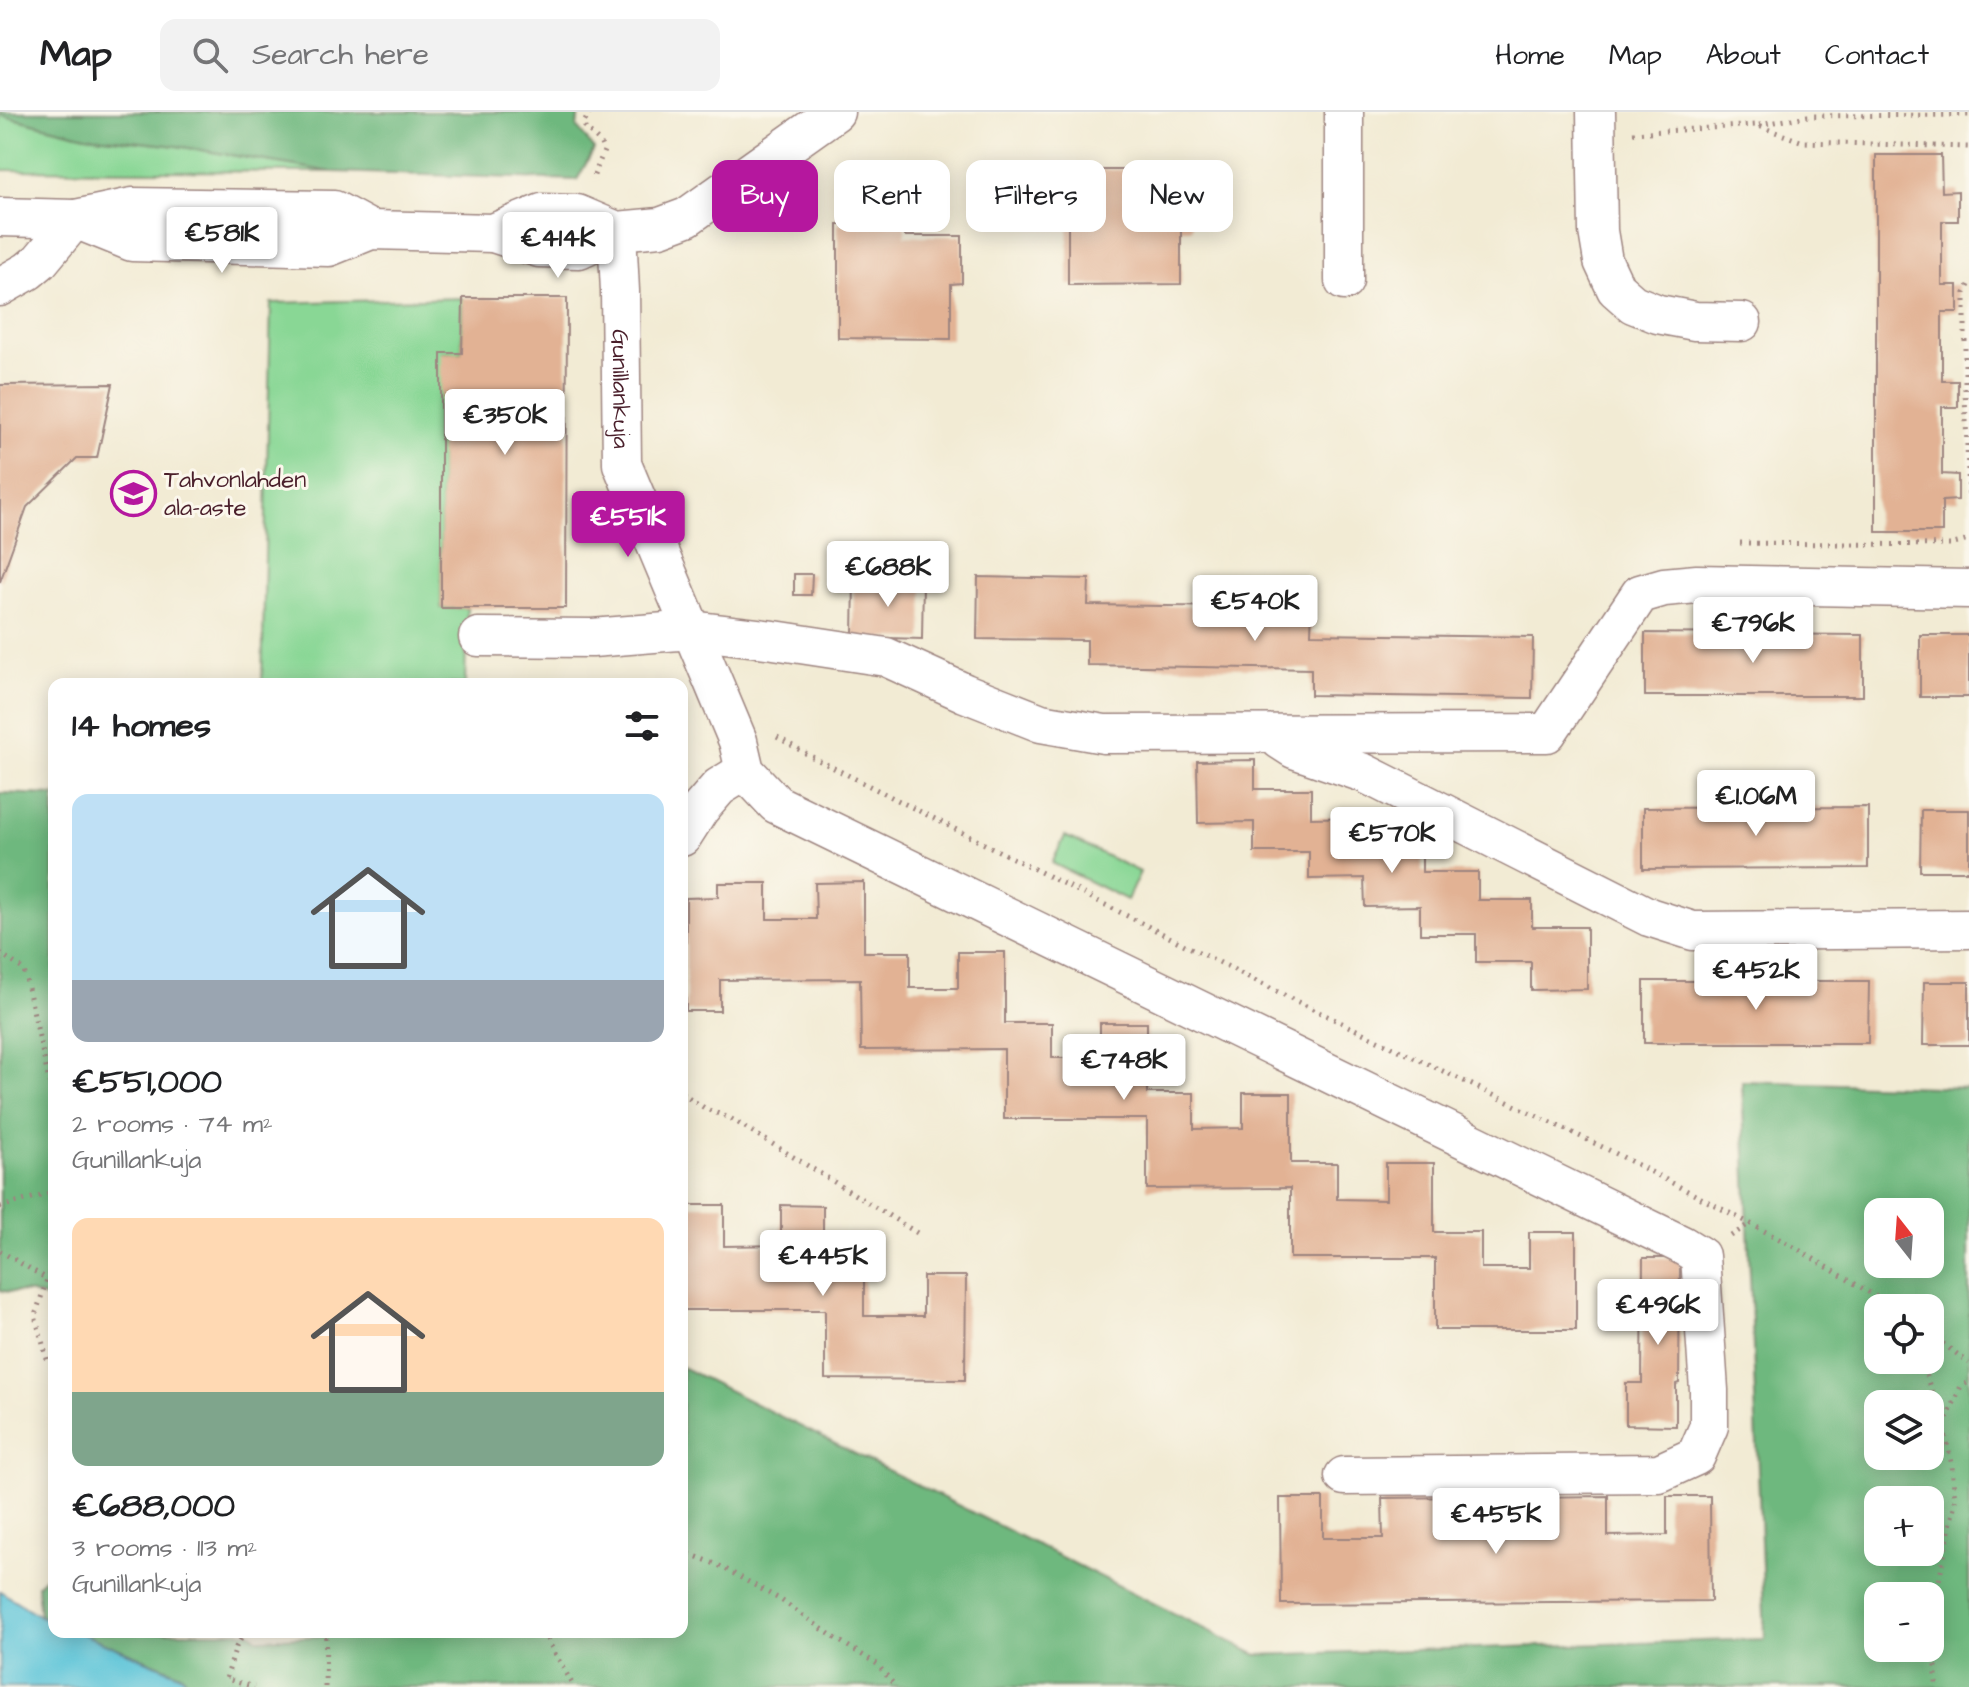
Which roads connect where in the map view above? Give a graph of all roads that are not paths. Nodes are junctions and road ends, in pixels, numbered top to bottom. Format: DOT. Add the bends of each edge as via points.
graph roads {
  1 [pos="835,112"];
  2 [pos="1344,112"];
  3 [pos="1597,124"];
  4 [pos="0,217"];
  5 [pos="75,219"];
  6 [pos="617,231"];
  7 [pos="1344,281"];
  8 [pos="0,287"];
  9 [pos="1742,322"];
  10 [pos="1969,589"];
  11 [pos="691,630"];
  12 [pos="478,637"];
  13 [pos="1271,734"];
  14 [pos="745,771"];
  15 [pos="688,828"];
  16 [pos="1969,929"];
  17 [pos="1344,1476"];
  1 -- 6 [label="street" via="687,217 660,227"];
  2 -- 7 [label="street"];
  3 -- 9 [label="street" via="1598,231 1603,261 1616,289 1633,304 1658,314"];
  4 -- 5 [label="street"];
  5 -- 6 [label="street" via="132,242 329,247 371,230 493,233 542,213 577,214"];
  5 -- 8 [label="street" via="40,261"];
  6 -- 11 [label="street, Gunillankuja" via="622,464"];
  10 -- 13 [label="street" via="1664,587 1640,594 1547,733"];
  11 -- 12 [label="street" via="592,638"];
  11 -- 13 [label="street" via="886,657 1041,723 1104,734"];
  11 -- 14 [label="street, Gunillankuja"];
  13 -- 16 [label="street" via="1294,749 1364,773 1649,917 1693,931"];
  14 -- 15 [label="street" via="719,787"];
  14 -- 17 [label="street" via="776,804 1700,1256 1709,1426 1696,1456 1659,1473"];
}
